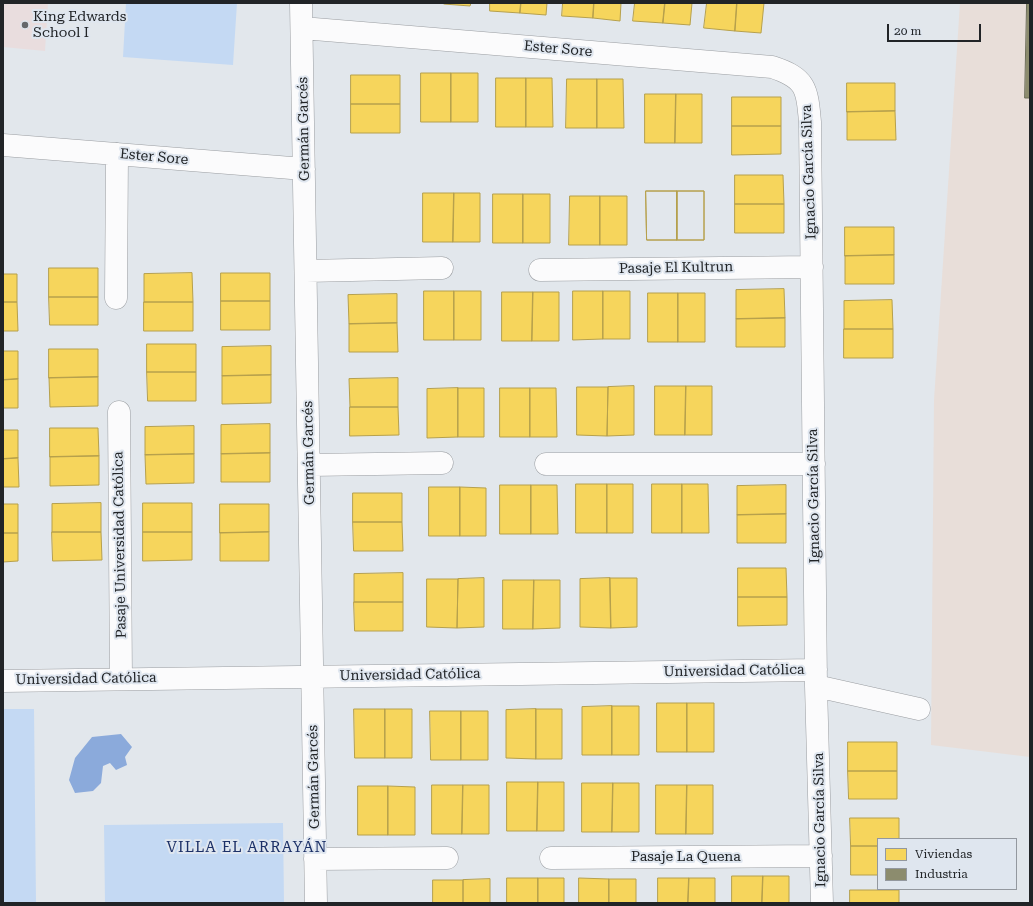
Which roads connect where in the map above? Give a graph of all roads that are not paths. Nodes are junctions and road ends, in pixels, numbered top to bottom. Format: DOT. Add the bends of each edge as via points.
graph roads {
  1 [pos="301,3"];
  2 [pos="302,28"];
  3 [pos="805,89"];
  4 [pos="3,145"];
  5 [pos="117,154"];
  6 [pos="304,169"];
  7 [pos="812,267"];
  8 [pos="442,268"];
  9 [pos="306,270"];
  10 [pos="540,270"];
  11 [pos="116,298"];
  12 [pos="119,412"];
  13 [pos="442,463"];
  14 [pos="546,464"];
  15 [pos="814,464"];
  16 [pos="310,465"];
  17 [pos="313,676"];
  18 [pos="816,678"];
  19 [pos="122,679"];
  20 [pos="3,681"];
  21 [pos="919,709"];
  22 [pos="821,856"];
  23 [pos="447,858"];
  24 [pos="551,858"];
  25 [pos="315,859"];
  26 [pos="316,903"];
  27 [pos="822,903"];
  1 -- 2 [label="street, Germán Garcés"];
  2 -- 3 [label="street, Ester Sore" via="772,67 792,74"];
  2 -- 6 [label="street, Germán Garcés"];
  3 -- 7 [label="street, Ignacio García Silva" via="810,122"];
  4 -- 5 [label="street, Ester Sore"];
  5 -- 6 [label="street, Ester Sore"];
  5 -- 11 [label="street"];
  6 -- 9 [label="street, Germán Garcés"];
  7 -- 10 [label="street, Pasaje El Kultrun"];
  7 -- 15 [label="street, Ignacio García Silva"];
  8 -- 9 [label="street"];
  9 -- 16 [label="street, Germán Garcés"];
  12 -- 19 [label="street, Pasaje Universidad Católica"];
  13 -- 16 [label="street"];
  14 -- 15 [label="street"];
  15 -- 18 [label="street, Ignacio García Silva"];
  16 -- 17 [label="street, Germán Garcés"];
  17 -- 18 [label="street, Universidad Católica"];
  17 -- 19 [label="street, Universidad Católica"];
  17 -- 25 [label="street, Germán Garcés"];
  18 -- 21 [label="street, Universidad Católica"];
  18 -- 22 [label="street, Ignacio García Silva"];
  19 -- 20 [label="street, Universidad Católica"];
  22 -- 24 [label="street, Pasaje La Quena"];
  22 -- 27 [label="street, Ignacio García Silva"];
  23 -- 25 [label="street"];
  25 -- 26 [label="street, Germán Garcés"];
}
